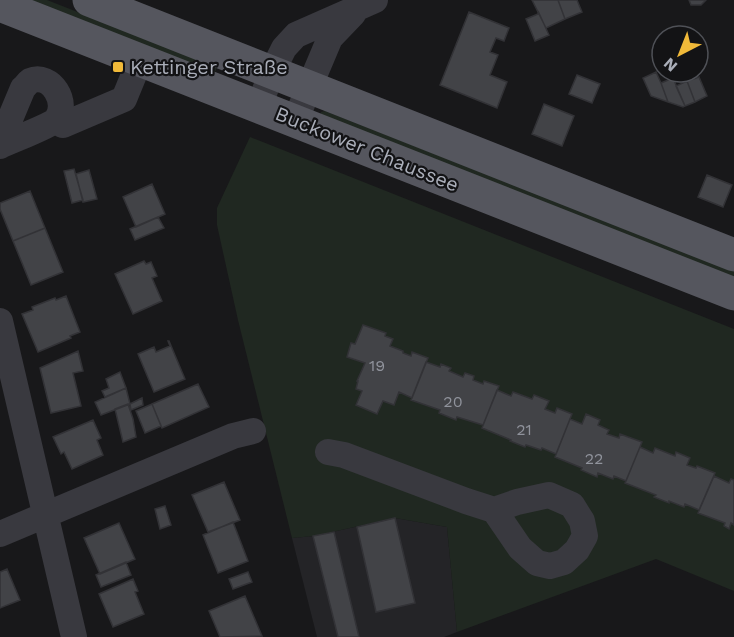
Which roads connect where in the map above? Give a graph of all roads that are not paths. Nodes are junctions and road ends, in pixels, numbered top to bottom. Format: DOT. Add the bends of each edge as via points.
graph roads {
  1 [pos="89,0"];
  2 [pos="368,3"];
  3 [pos="0,5"];
  4 [pos="140,60"];
  5 [pos="272,72"];
  6 [pos="308,87"];
  7 [pos="259,106"];
  8 [pos="295,120"];
  9 [pos="55,122"];
  10 [pos="0,144"];
  11 [pos="734,255"];
  12 [pos="734,294"];
  13 [pos="0,321"];
  14 [pos="253,431"];
  15 [pos="328,452"];
  16 [pos="494,510"];
  17 [pos="45,516"];
  18 [pos="0,534"];
  19 [pos="74,637"];
  1 -- 5 [label="main road, Buckower Chaussee"];
  2 -- 5 [label="street" via="296,35 286,44"];
  2 -- 6 [label="street" via="330,38"];
  3 -- 4 [label="main road, Buckower Chaussee"];
  4 -- 7 [label="main road, Buckower Chaussee"];
  4 -- 9 [label="street" via="124,99 63,125"];
  5 -- 6 [label="main road, Buckower Chaussee"];
  5 -- 7 [label="street"];
  6 -- 8 [label="street"];
  6 -- 11 [label="main road, Buckower Chaussee"];
  7 -- 8 [label="main road, Buckower Chaussee"];
  8 -- 12 [label="main road, Buckower Chaussee"];
  9 -- 10 [label="street"];
  9 -- 10 [label="street" via="60,112 58,93 51,84 30,81 23,88"];
  13 -- 17 [label="street"];
  14 -- 17 [label="street"];
  15 -- 16 [label="street"];
  17 -- 18 [label="street"];
  17 -- 19 [label="street"];
}
